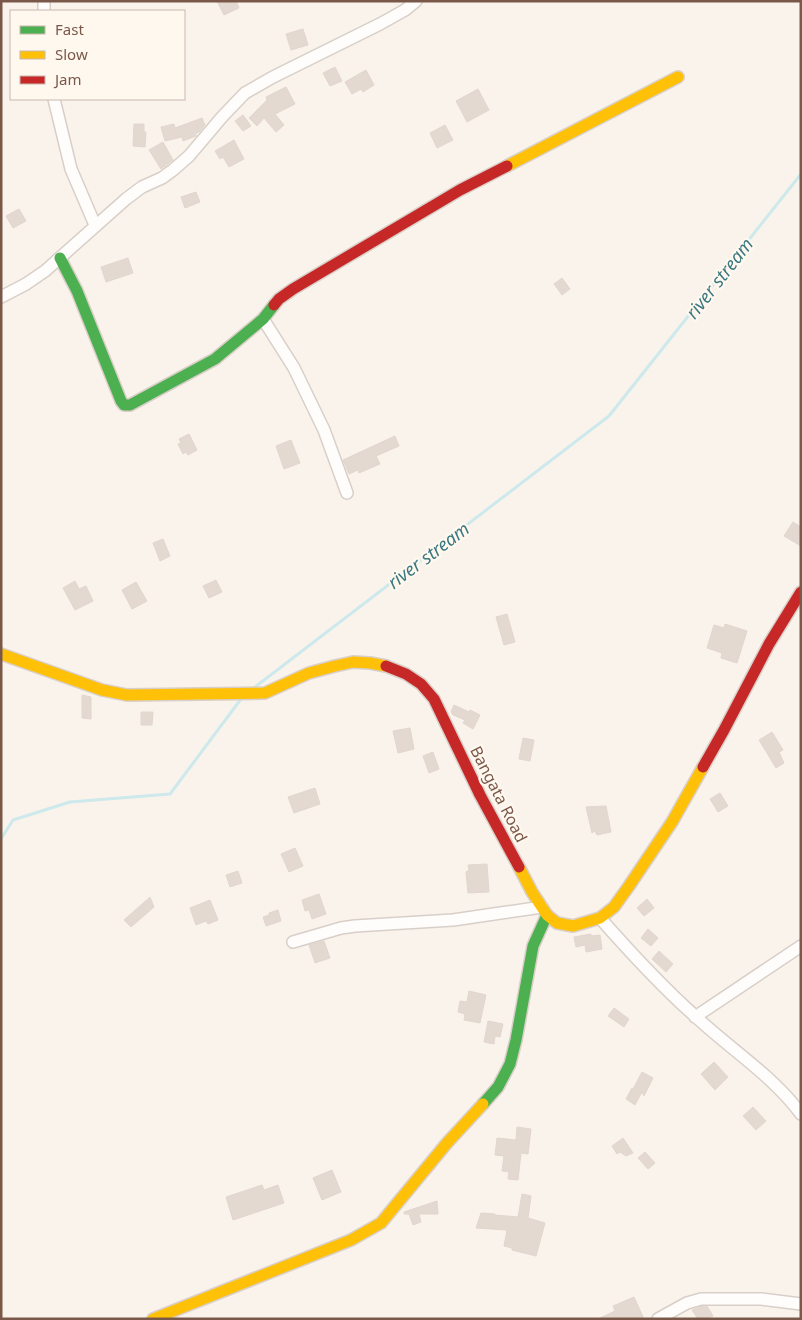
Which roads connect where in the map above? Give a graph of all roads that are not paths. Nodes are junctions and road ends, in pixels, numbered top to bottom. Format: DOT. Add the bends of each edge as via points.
graph roads {
  1 [pos="416,1"];
  2 [pos="403,6"];
  3 [pos="678,77"];
  4 [pos="54,100"];
  5 [pos="95,225"];
  6 [pos="60,258"];
  7 [pos="1,297"];
  8 [pos="263,319"];
  9 [pos="347,493"];
  10 [pos="801,592"];
  11 [pos="1,654"];
  12 [pos="545,911"];
  13 [pos="600,918"];
  14 [pos="293,942"];
  15 [pos="801,946"];
  16 [pos="695,1017"];
  17 [pos="801,1114"];
  18 [pos="801,1304"];
  19 [pos="153,1319"];
  20 [pos="658,1319"];
  1 -- 2 [label="street"];
  2 -- 5 [label="street" via="380,24 245,93 189,156 162,178 126,198"];
  3 -- 8 [label="street" via="452,195 294,288 279,299"];
  4 -- 5 [label="street" via="71,169"];
  5 -- 6 [label="street"];
  6 -- 7 [label="street" via="26,284"];
  6 -- 8 [label="street" via="124,405 130,405 215,358"];
  8 -- 9 [label="street" via="294,368 324,430"];
  10 -- 13 [label="street" via="672,822 614,907"];
  11 -- 12 [label="street, Bangata Road" via="102,690 126,695 265,694 309,673 353,662 387,666 406,674 421,684 434,699 484,802"];
  12 -- 13 [label="street" via="557,923 564,925 573,926"];
  12 -- 14 [label="street" via="356,926"];
  12 -- 19 [label="street" via="533,946 510,1064 486,1102 447,1143 381,1223 351,1240"];
  13 -- 16 [label="street"];
  15 -- 16 [label="street"];
  16 -- 17 [label="street" via="770,1080"];
  18 -- 20 [label="street" via="701,1299"];
}
